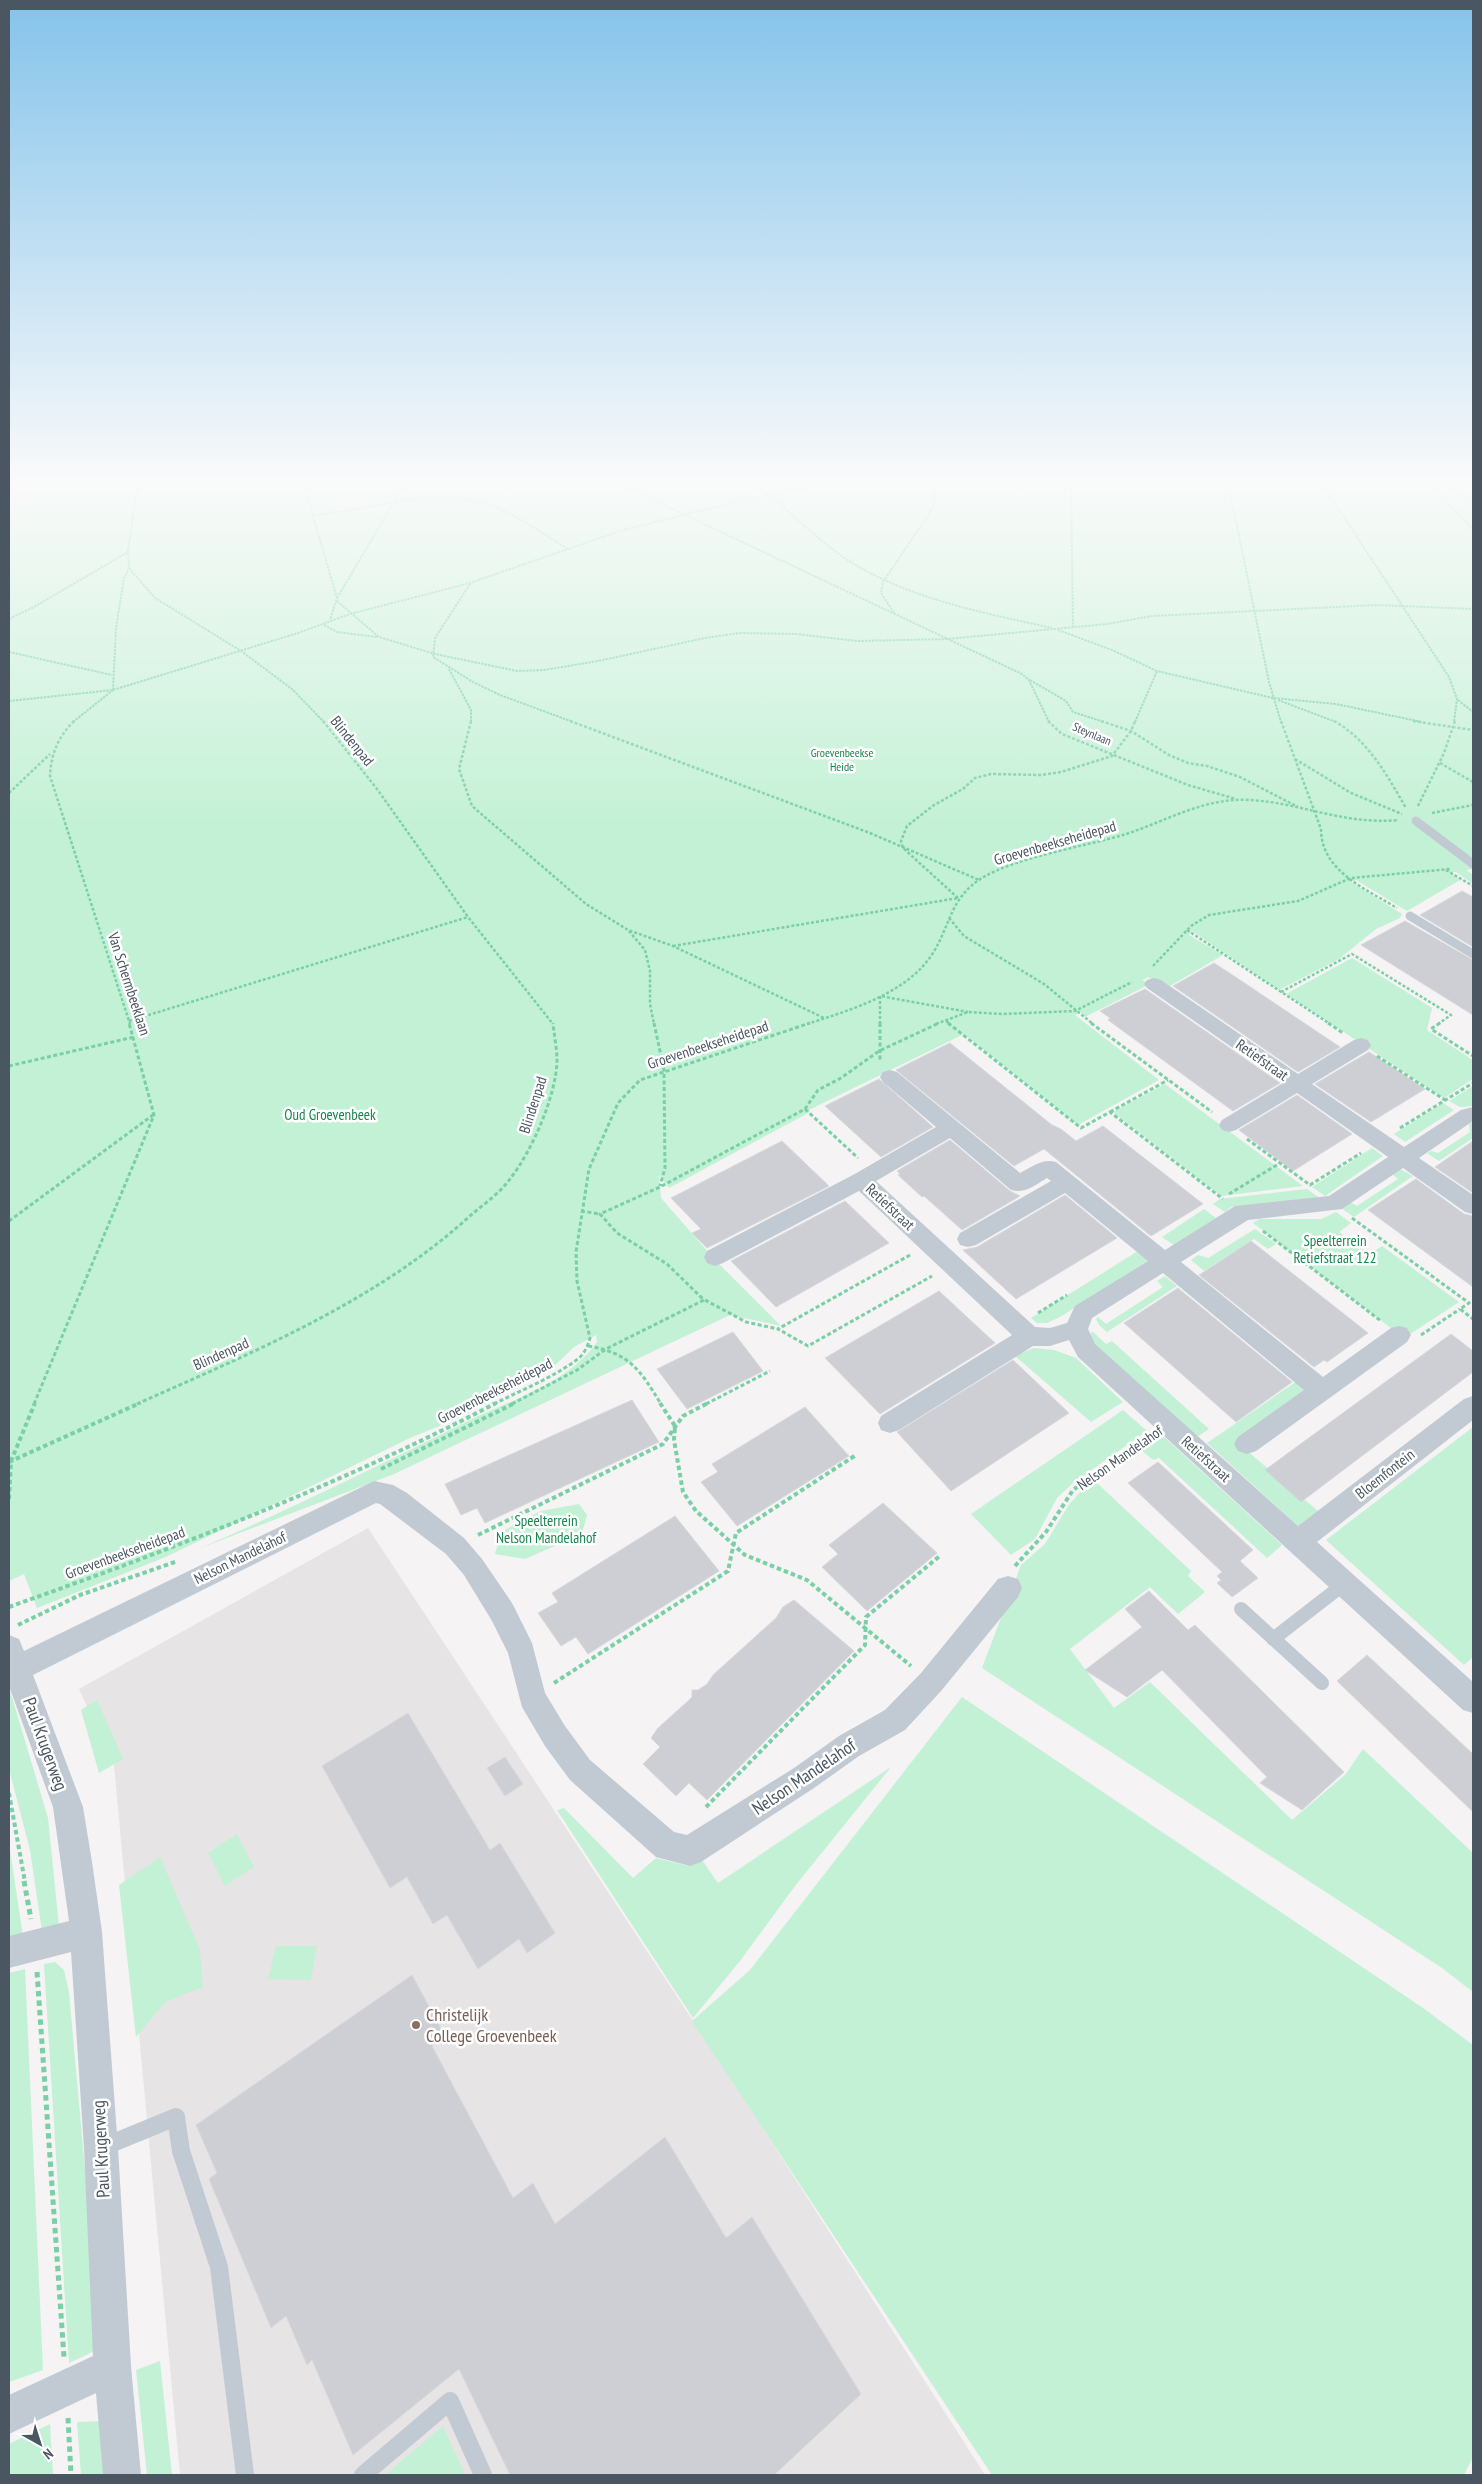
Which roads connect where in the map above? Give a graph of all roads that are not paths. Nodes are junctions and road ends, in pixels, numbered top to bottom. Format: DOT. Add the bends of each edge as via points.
graph roads {
  1 [pos="1416,821"];
  2 [pos="1473,864"];
  3 [pos="1410,916"];
  4 [pos="1473,954"];
  5 [pos="1151,977"];
  6 [pos="1361,1045"];
  7 [pos="890,1077"];
  8 [pos="1297,1084"];
  9 [pos="1473,1114"];
  10 [pos="1228,1125"];
  11 [pos="951,1128"];
  12 [pos="1402,1157"];
  13 [pos="867,1176"];
  14 [pos="1066,1182"];
  15 [pos="1473,1206"];
  16 [pos="968,1239"];
  17 [pos="715,1256"];
  18 [pos="1164,1262"];
  19 [pos="1076,1329"];
  20 [pos="1399,1335"];
  21 [pos="1029,1336"];
  22 [pos="1321,1389"];
  23 [pos="1473,1406"];
  24 [pos="890,1423"];
  25 [pos="1247,1444"];
  26 [pos="1297,1542"];
  27 [pos="1344,1584"];
  28 [pos="1008,1588"];
  29 [pos="1240,1608"];
  30 [pos="1273,1639"];
  31 [pos="13,1658"];
  32 [pos="1322,1683"];
  33 [pos="1473,1700"];
  34 [pos="86,1932"];
  35 [pos="22,1949"];
  36 [pos="101,2148"];
  37 [pos="112,2366"];
  38 [pos="9,2415"];
  39 [pos="122,2475"];
  40 [pos="245,2475"];
  41 [pos="363,2475"];
  42 [pos="483,2475"];
  1 -- 2 [label="lane"];
  3 -- 4 [label="lane"];
  5 -- 8 [label="street, Retiefstraat"];
  6 -- 8 [label="street, Retiefstraat"];
  7 -- 11 [label="street"];
  8 -- 10 [label="street, Retiefstraat"];
  8 -- 12 [label="street, Retiefstraat"];
  9 -- 12 [label="street"];
  11 -- 13 [label="street, Retiefstraat"];
  11 -- 14 [label="street" via="1019,1184 1048,1166"];
  12 -- 15 [label="street, Retiefstraat"];
  12 -- 18 [label="street" via="1332,1203 1241,1214"];
  13 -- 17 [label="street, Retiefstraat"];
  13 -- 21 [label="street, Retiefstraat" via="930,1244"];
  14 -- 16 [label="street"];
  14 -- 18 [label="street"];
  18 -- 19 [label="street" via="1083,1312"];
  18 -- 22 [label="street"];
  19 -- 21 [label="street" via="1050,1337"];
  19 -- 26 [label="street, Retiefstraat" via="1086,1350"];
  20 -- 22 [label="street"];
  21 -- 24 [label="street"];
  22 -- 25 [label="street"];
  23 -- 26 [label="street, Bloemfontein"];
  26 -- 27 [label="street, Retiefstraat"];
  27 -- 30 [label="lane"];
  27 -- 33 [label="street, Retiefstraat"];
  28 -- 31 [label="street, Nelson Mandelahof" via="931,1682 895,1720 849,1746 690,1851 666,1846 580,1770 532,1697 522,1652 502,1612 473,1567 454,1546 384,1493 374,1492"];
  29 -- 30 [label="lane"];
  30 -- 32 [label="lane"];
  31 -- 34 [label="street, Paul Krugerweg" via="68,1807"];
  34 -- 35 [label="street"];
  34 -- 36 [label="street, Paul Krugerweg"];
  36 -- 37 [label="street, Paul Krugerweg"];
  36 -- 40 [label="lane" via="176,2117 180,2151 219,2267"];
  37 -- 38 [label="street"];
  37 -- 39 [label="street, Paul Krugerweg"];
  41 -- 42 [label="lane" via="450,2401"];
}
